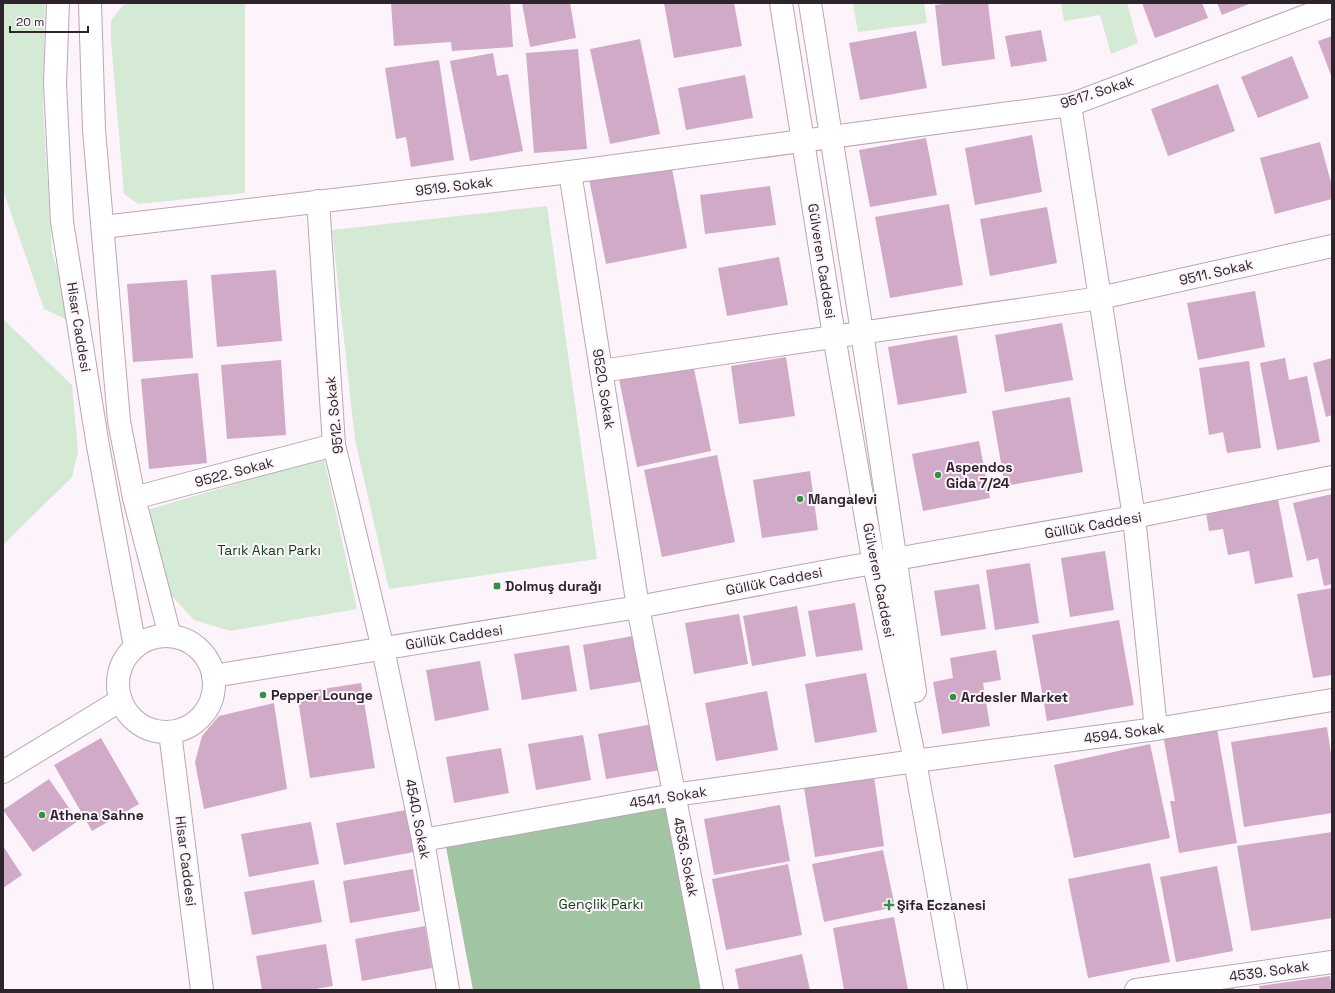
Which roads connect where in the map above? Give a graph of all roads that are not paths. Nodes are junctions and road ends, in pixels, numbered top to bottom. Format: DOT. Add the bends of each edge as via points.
graph roads {
  1 [pos="58,3"];
  2 [pos="90,3"];
  3 [pos="781,3"];
  4 [pos="810,3"];
  5 [pos="1332,6"];
  6 [pos="1070,104"];
  7 [pos="832,137"];
  8 [pos="803,140"];
  9 [pos="570,172"];
  10 [pos="318,201"];
  11 [pos="103,227"];
  12 [pos="1332,246"];
  13 [pos="1100,298"];
  14 [pos="862,332"];
  15 [pos="834,336"];
  16 [pos="601,371"];
  17 [pos="334,445"];
  18 [pos="1332,477"];
  19 [pos="134,498"];
  20 [pos="1134,517"];
  21 [pos="896,560"];
  22 [pos="874,564"];
  23 [pos="638,606"];
  24 [pos="170,636"];
  25 [pos="135,648"];
  26 [pos="383,649"];
  27 [pos="213,676"];
  28 [pos="121,700"];
  29 [pos="1332,700"];
  30 [pos="1156,729"];
  31 [pos="170,732"];
  32 [pos="920,760"];
  33 [pos="3,772"];
  34 [pos="674,795"];
  35 [pos="422,840"];
  36 [pos="1332,962"];
  37 [pos="202,990"];
  38 [pos="448,990"];
  39 [pos="712,990"];
  40 [pos="956,990"];
  41 [pos="1136,990"];
  1 -- 25 [label="street, Hisar Caddesi" via="55,84 62,222 98,446"];
  2 -- 11 [label="street" via="94,130"];
  3 -- 8 [label="street, Gülveren Caddesi"];
  4 -- 7 [label="street, Gülveren Caddesi"];
  5 -- 6 [label="street, 9517. Sokak"];
  6 -- 7 [label="street, 9517. Sokak"];
  6 -- 13 [label="street"];
  7 -- 8 [label="street, 9517. Sokak"];
  7 -- 14 [label="street, Gülveren Caddesi"];
  8 -- 9 [label="street, 9519. Sokak"];
  8 -- 15 [label="street, Gülveren Caddesi"];
  9 -- 10 [label="street, 9519. Sokak"];
  9 -- 16 [label="street, 9520. Sokak"];
  10 -- 11 [label="street, 9519. Sokak"];
  10 -- 17 [label="street, 9512. Sokak"];
  11 -- 19 [label="street" via="119,421"];
  12 -- 13 [label="street, 9511. Sokak"];
  13 -- 14 [label="street, 9511. Sokak"];
  13 -- 20 [label="street"];
  14 -- 15 [label="street, 9511. Sokak"];
  14 -- 21 [label="street, Gülveren Caddesi"];
  15 -- 16 [label="street, 9511. Sokak"];
  15 -- 22 [label="street, Gülveren Caddesi"];
  16 -- 23 [label="street, 9520. Sokak"];
  17 -- 19 [label="street, 9522. Sokak"];
  17 -- 26 [label="street, 9512. Sokak"];
  18 -- 20 [label="street, Güllük Caddesi"];
  19 -- 24 [label="street"];
  20 -- 21 [label="street, Güllük Caddesi"];
  20 -- 30 [label="street"];
  21 -- 22 [label="street, Güllük Caddesi"];
  21 -- 32 [label="street, Gülveren Caddesi"];
  22 -- 23 [label="street, Güllük Caddesi"];
  22 -- 32 [label="street, Gülveren Caddesi"];
  23 -- 26 [label="street, Güllük Caddesi"];
  23 -- 34 [label="street, 4536. Sokak"];
  24 -- 25 [label="street" via="156,637"];
  24 -- 27 [label="street" via="194,645 203,653 210,664"];
  25 -- 28 [label="street" via="121,668 118,680"];
  26 -- 27 [label="street, Güllük Caddesi"];
  26 -- 35 [label="street, 4540. Sokak"];
  27 -- 31 [label="street" via="212,700 206,712 187,727"];
  28 -- 31 [label="street" via="129,715 138,724"];
  28 -- 33 [label="street"];
  29 -- 30 [label="street, 4594. Sokak"];
  30 -- 32 [label="street, 4594. Sokak"];
  31 -- 37 [label="street, Hisar Caddesi"];
  32 -- 34 [label="street, 4541. Sokak"];
  32 -- 40 [label="street, Gülveren Caddesi"];
  34 -- 35 [label="street, 4541. Sokak"];
  34 -- 39 [label="street, 4536. Sokak"];
  35 -- 38 [label="street, 4540. Sokak"];
  36 -- 41 [label="street, 4539. Sokak"];
}
